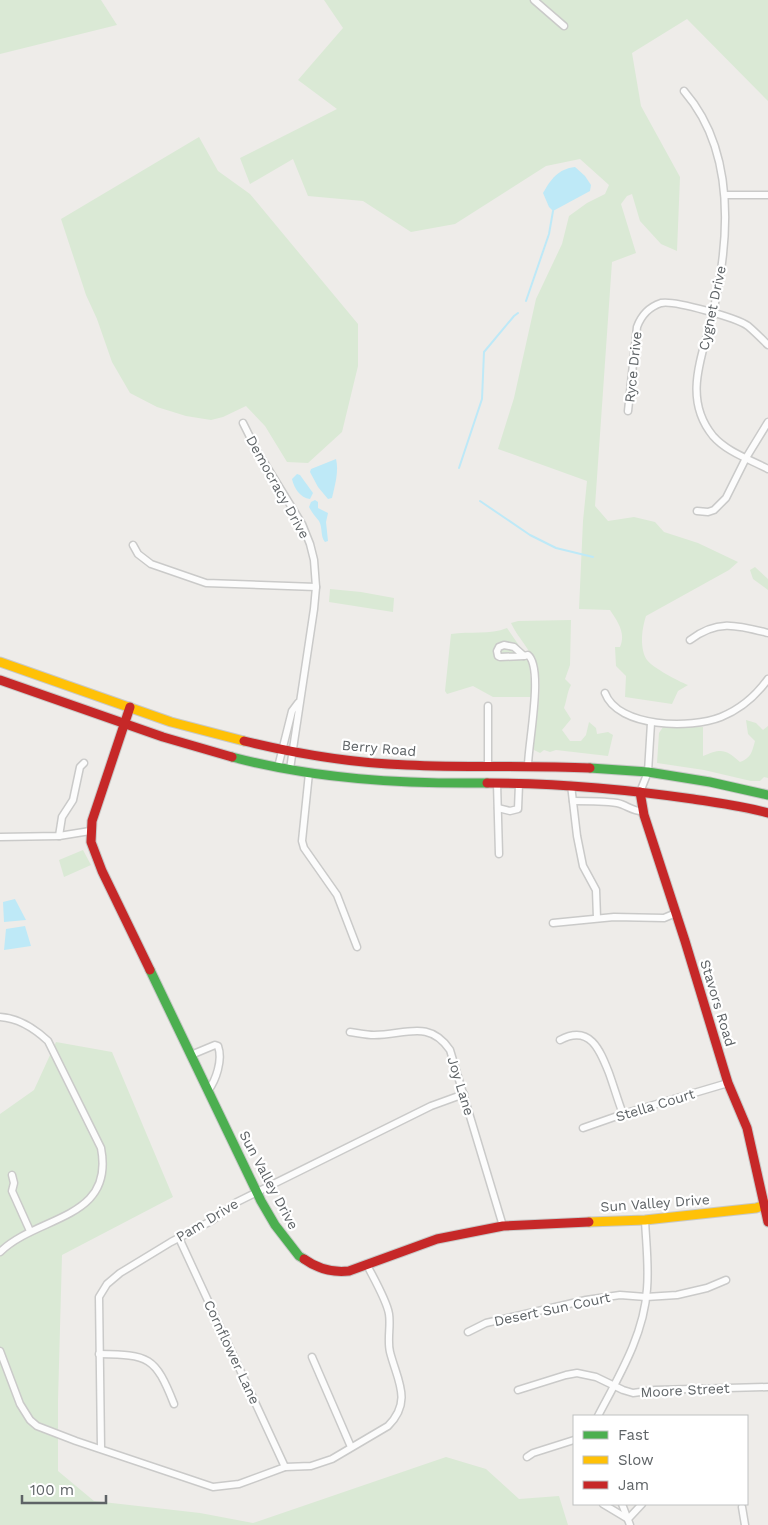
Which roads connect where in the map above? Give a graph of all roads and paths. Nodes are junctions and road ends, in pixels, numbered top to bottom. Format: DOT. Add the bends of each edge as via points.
graph roads {
  1 [pos="534,0"];
  2 [pos="564,26"];
  3 [pos="684,90"];
  4 [pos="725,195"];
  5 [pos="768,195"];
  6 [pos="713,313"];
  7 [pos="768,345"];
  8 [pos="628,411"];
  9 [pos="768,422"];
  10 [pos="243,423"];
  11 [pos="746,458"];
  12 [pos="768,469"];
  13 [pos="697,511"];
  14 [pos="133,545"];
  15 [pos="316,587"];
  16 [pos="768,632"];
  17 [pos="690,640"];
  18 [pos="524,656"];
  19 [pos="0,662"];
  20 [pos="768,679"];
  21 [pos="0,680"];
  22 [pos="605,693"];
  23 [pos="488,706"];
  24 [pos="130,707"];
  25 [pos="124,723"];
  26 [pos="651,723"];
  27 [pos="287,750"];
  28 [pos="84,763"];
  29 [pos="488,766"];
  30 [pos="528,766"];
  31 [pos="278,767"];
  32 [pos="290,769"];
  33 [pos="648,772"];
  34 [pos="310,773"];
  35 [pos="497,783"];
  36 [pos="519,784"];
  37 [pos="572,785"];
  38 [pos="640,792"];
  39 [pos="768,795"];
  40 [pos="573,801"];
  41 [pos="498,808"];
  42 [pos="643,811"];
  43 [pos="768,813"];
  44 [pos="90,831"];
  45 [pos="59,836"];
  46 [pos="0,837"];
  47 [pos="499,854"];
  48 [pos="676,913"];
  49 [pos="597,918"];
  50 [pos="553,924"];
  51 [pos="357,947"];
  52 [pos="0,1017"];
  53 [pos="350,1032"];
  54 [pos="560,1040"];
  55 [pos="191,1055"];
  56 [pos="728,1083"];
  57 [pos="208,1091"];
  58 [pos="464,1094"];
  59 [pos="623,1114"];
  60 [pos="583,1128"];
  61 [pos="12,1175"];
  62 [pos="257,1192"];
  63 [pos="766,1204"];
  64 [pos="646,1220"];
  65 [pos="768,1222"];
  66 [pos="503,1226"];
  67 [pos="30,1231"];
  68 [pos="179,1238"];
  69 [pos="0,1252"];
  70 [pos="367,1265"];
  71 [pos="726,1280"];
  72 [pos="646,1297"];
  73 [pos="468,1332"];
  74 [pos="0,1351"];
  75 [pos="99,1354"];
  76 [pos="312,1357"];
  77 [pos="615,1385"];
  78 [pos="768,1386"];
  79 [pos="518,1390"];
  80 [pos="174,1404"];
  81 [pos="599,1415"];
  82 [pos="573,1440"];
  83 [pos="101,1448"];
  84 [pos="351,1448"];
  85 [pos="527,1456"];
  86 [pos="285,1467"];
  87 [pos="604,1505"];
  88 [pos="622,1505"];
  89 [pos="641,1505"];
  90 [pos="742,1507"];
  91 [pos="629,1522"];
  92 [pos="745,1525"];
  1 -- 2 [label="street"];
  3 -- 4 [label="street, Cygnet Drive" via="698,108 711,135"];
  4 -- 5 [label="street"];
  4 -- 6 [label="street, Cygnet Drive" via="722,256"];
  6 -- 7 [label="street, Ryce Drive" via="743,323"];
  6 -- 8 [label="street, Ryce Drive" via="667,302 640,318"];
  6 -- 11 [label="street, Cygnet Drive" via="697,377 697,400 712,434 723,446"];
  9 -- 11 [label="street"];
  10 -- 15 [label="street, Democracy Drive" via="302,524 314,560"];
  11 -- 12 [label="street, Cygnet Drive"];
  11 -- 13 [label="street" via="726,498 714,510"];
  14 -- 15 [label="street" via="138,554 151,564 206,583"];
  15 -- 27 [label="street, Democracy Drive" via="300,700"];
  16 -- 17 [label="street" via="727,625 708,630"];
  18 -- 30 [label="street" via="528,655 533,660 536,679"];
  19 -- 24 [label="main road, Berry Road"];
  20 -- 26 [label="street" via="747,703 719,718 689,723"];
  21 -- 25 [label="main road"];
  22 -- 26 [label="street" via="614,706 634,718"];
  23 -- 29 [label="street"];
  24 -- 25 [label="main road, Sun Valley Drive"];
  24 -- 27 [label="main road, Berry Road" via="171,722"];
  25 -- 31 [label="main road" via="195,748"];
  25 -- 44 [label="main road, Sun Valley Drive"];
  26 -- 33 [label="street"];
  27 -- 29 [label="main road, Berry Road" via="406,766"];
  27 -- 31 [label="street, Democracy Drive"];
  27 -- 32 [label="street, Democracy Drive"];
  28 -- 45 [label="street" via="80,767 72,800 62,817"];
  29 -- 30 [label="main road, Berry Road"];
  30 -- 33 [label="main road, Berry Road"];
  31 -- 32 [label="main road"];
  32 -- 34 [label="main road"];
  33 -- 38 [label="street"];
  33 -- 39 [label="main road, Berry Road"];
  34 -- 35 [label="main road" via="409,784"];
  34 -- 51 [label="street" via="302,841 337,894"];
  35 -- 36 [label="main road"];
  35 -- 41 [label="street"];
  36 -- 37 [label="main road"];
  36 -- 41 [label="street" via="518,809"];
  37 -- 38 [label="main road"];
  37 -- 40 [label="street"];
  38 -- 42 [label="main road, Stavors Road"];
  38 -- 43 [label="main road" via="723,802"];
  40 -- 42 [label="street" via="611,802 633,811"];
  40 -- 49 [label="street" via="583,866 596,890"];
  41 -- 47 [label="street"];
  42 -- 48 [label="main road, Stavors Road"];
  44 -- 45 [label="street"];
  44 -- 55 [label="main road, Sun Valley Drive" via="102,871"];
  45 -- 46 [label="street"];
  48 -- 49 [label="street" via="664,918"];
  48 -- 56 [label="main road, Stavors Road"];
  49 -- 50 [label="street"];
  52 -- 67 [label="street" via="19,1021 48,1041 101,1148 104,1162 99,1185 88,1201 80,1208"];
  53 -- 58 [label="street, Joy Lane" via="374,1035 419,1030 433,1033 450,1050"];
  54 -- 59 [label="street" via="584,1036 595,1045"];
  55 -- 57 [label="main road, Sun Valley Drive"];
  55 -- 57 [label="street" via="218,1046 220,1054 216,1076"];
  56 -- 59 [label="street, Stella Court"];
  56 -- 63 [label="main road, Stavors Road" via="746,1128"];
  57 -- 62 [label="main road, Sun Valley Drive"];
  58 -- 62 [label="street, Pam Drive" via="431,1106"];
  58 -- 66 [label="street, Joy Lane"];
  59 -- 60 [label="street, Stella Court"];
  61 -- 67 [label="street" via="12,1191"];
  62 -- 68 [label="street, Pam Drive"];
  62 -- 70 [label="main road, Sun Valley Drive" via="274,1225 306,1262 339,1272"];
  63 -- 64 [label="main road, Sun Valley Drive" via="756,1208"];
  63 -- 65 [label="main road, Stavors Road"];
  64 -- 66 [label="main road, Sun Valley Drive"];
  64 -- 72 [label="street"];
  66 -- 70 [label="main road, Sun Valley Drive" via="437,1238"];
  67 -- 69 [label="street"];
  68 -- 75 [label="street, Pam Drive" via="107,1284 99,1297"];
  68 -- 86 [label="street, Cornflower Lane"];
  70 -- 84 [label="street" via="389,1312 390,1350 402,1397 395,1419"];
  71 -- 72 [label="street, Desert Sun Court" via="690,1292"];
  72 -- 73 [label="street, Desert Sun Court" via="620,1295 586,1300 486,1323"];
  72 -- 77 [label="street" via="639,1332"];
  74 -- 83 [label="street" via="20,1404 30,1420 42,1428"];
  75 -- 80 [label="street" via="145,1358 164,1379"];
  75 -- 83 [label="street, Pam Drive"];
  76 -- 84 [label="street"];
  77 -- 78 [label="street, Moore Street" via="633,1392"];
  77 -- 79 [label="street, Moore Street" via="577,1374"];
  77 -- 81 [label="street"];
  82 -- 85 [label="street"];
  83 -- 86 [label="street" via="213,1487 239,1484"];
  84 -- 86 [label="street" via="312,1466"];
  87 -- 91 [label="street"];
  88 -- 91 [label="street"];
  89 -- 91 [label="street"];
  90 -- 92 [label="street"];
}
